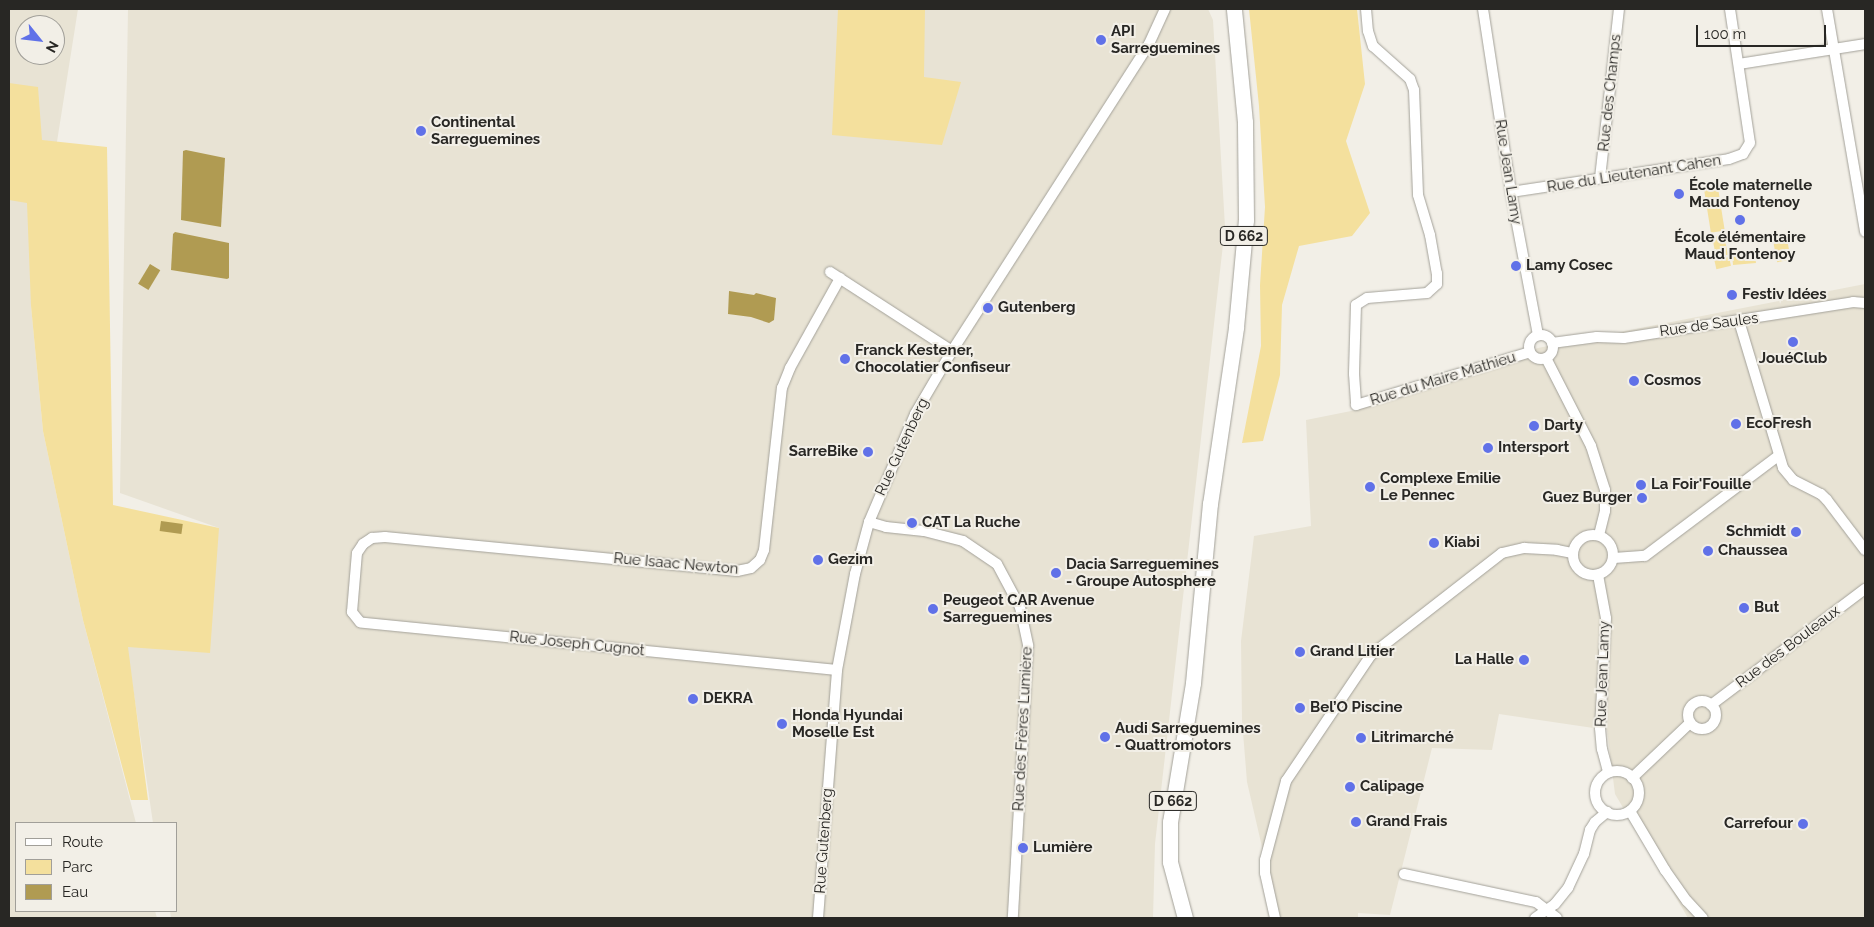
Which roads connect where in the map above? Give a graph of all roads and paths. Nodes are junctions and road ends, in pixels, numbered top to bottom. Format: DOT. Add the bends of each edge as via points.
graph roads {
  1 [pos="1165,9"];
  2 [pos="1234,9"];
  3 [pos="1366,9"];
  4 [pos="1482,9"];
  5 [pos="1619,9"];
  6 [pos="1730,9"];
  7 [pos="1827,9"];
  8 [pos="1865,44"];
  9 [pos="1834,49"];
  10 [pos="1739,64"];
  11 [pos="1600,178"];
  12 [pos="1511,192"];
  13 [pos="1865,232"];
  14 [pos="830,272"];
  15 [pos="840,278"];
  16 [pos="1865,302"];
  17 [pos="1739,321"];
  18 [pos="1538,335"];
  19 [pos="1552,343"];
  20 [pos="952,351"];
  21 [pos="1530,352"];
  22 [pos="1546,358"];
  23 [pos="1778,456"];
  24 [pos="869,522"];
  25 [pos="1599,535"];
  26 [pos="1865,550"];
  27 [pos="1573,553"];
  28 [pos="1614,558"];
  29 [pos="1598,575"];
  30 [pos="355,582"];
  31 [pos="1865,589"];
  32 [pos="837,670"];
  33 [pos="1711,705"];
  34 [pos="1690,723"];
  35 [pos="1608,772"];
  36 [pos="1632,778"];
  37 [pos="1630,811"];
  38 [pos="1607,812"];
  39 [pos="1404,874"];
  40 [pos="1548,911"];
  41 [pos="818,918"];
  42 [pos="1013,918"];
  43 [pos="1185,918"];
  44 [pos="1275,918"];
  45 [pos="1535,918"];
  46 [pos="1557,918"];
  47 [pos="1703,918"];
  1 -- 20 [label="street, Rue Gutenberg" via="1148,46"];
  2 -- 43 [label="main road, D 662" via="1245,122 1246,220 1236,326 1210,504 1192,682 1170,822 1170,862"];
  3 -- 21 [label="street, Rue du Maire Mathieu" via="1373,46 1410,78 1414,90 1418,195 1430,235 1437,284 1427,293 1368,298 1356,305 1356,405"];
  4 -- 12 [label="street, Rue Jean Lamy"];
  5 -- 11 [label="street, Rue des Champs"];
  6 -- 10 [label="street"];
  7 -- 9 [label="street"];
  8 -- 9 [label="street"];
  9 -- 10 [label="street"];
  9 -- 13 [label="street"];
  10 -- 11 [label="street, Rue du Lieutenant Cahen" via="1750,143 1743,154"];
  11 -- 12 [label="street, Rue du Lieutenant Cahen"];
  12 -- 18 [label="street, Rue Jean Lamy"];
  14 -- 15 [label="street"];
  15 -- 20 [label="street"];
  15 -- 30 [label="street, Rue Isaac Newton" via="782,388 764,550 760,560 751,568 737,571 386,537 372,538 363,544 357,553"];
  16 -- 17 [label="street, Rue de Saules"];
  17 -- 19 [label="street, Rue de Saules" via="1624,338 1597,337"];
  17 -- 23 [label="street"];
  18 -- 19 [label="street" via="1544,335"];
  18 -- 21 [label="street" via="1532,339"];
  19 -- 22 [label="street" via="1551,354"];
  20 -- 24 [label="street, Rue Gutenberg" via="915,414"];
  21 -- 22 [label="street" via="1540,359"];
  22 -- 25 [label="street" via="1591,446 1605,490 1605,511"];
  23 -- 26 [label="street" via="1793,480 1827,500"];
  23 -- 28 [label="street" via="1645,556"];
  24 -- 32 [label="street, Rue Gutenberg"];
  24 -- 42 [label="street, Rue des Frères Lumière" via="963,541 997,564 1020,607 1028,646"];
  25 -- 27 [label="street" via="1581,538"];
  25 -- 28 [label="street" via="1611,544"];
  27 -- 29 [label="street" via="1579,570"];
  27 -- 44 [label="street" via="1524,548 1502,553 1371,655 1284,784 1265,873"];
  28 -- 29 [label="street" via="1610,567"];
  29 -- 35 [label="street, Rue Jean Lamy" via="1606,618 1600,728"];
  30 -- 32 [label="street, Rue Joseph Cugnot" via="352,612 360,622"];
  31 -- 33 [label="street, Rue des Bouleaux"];
  32 -- 41 [label="street, Rue Gutenberg"];
  33 -- 34 [label="street, Rue des Bouleaux" via="1704,702 1693,705 1688,711"];
  33 -- 34 [label="street" via="1716,716 1710,727 1697,728"];
  34 -- 36 [label="street, Rue des Bouleaux"];
  35 -- 36 [label="street" via="1623,772"];
  35 -- 38 [label="street" via="1595,788 1598,803"];
  36 -- 37 [label="street" via="1639,789 1639,796"];
  37 -- 38 [label="street" via="1620,815"];
  37 -- 47 [label="street" via="1665,870"];
  38 -- 40 [label="street" via="1594,822 1578,869 1568,888"];
  39 -- 40 [label="street" via="1536,902"];
  40 -- 45 [label="street"];
  40 -- 46 [label="street"];
}
